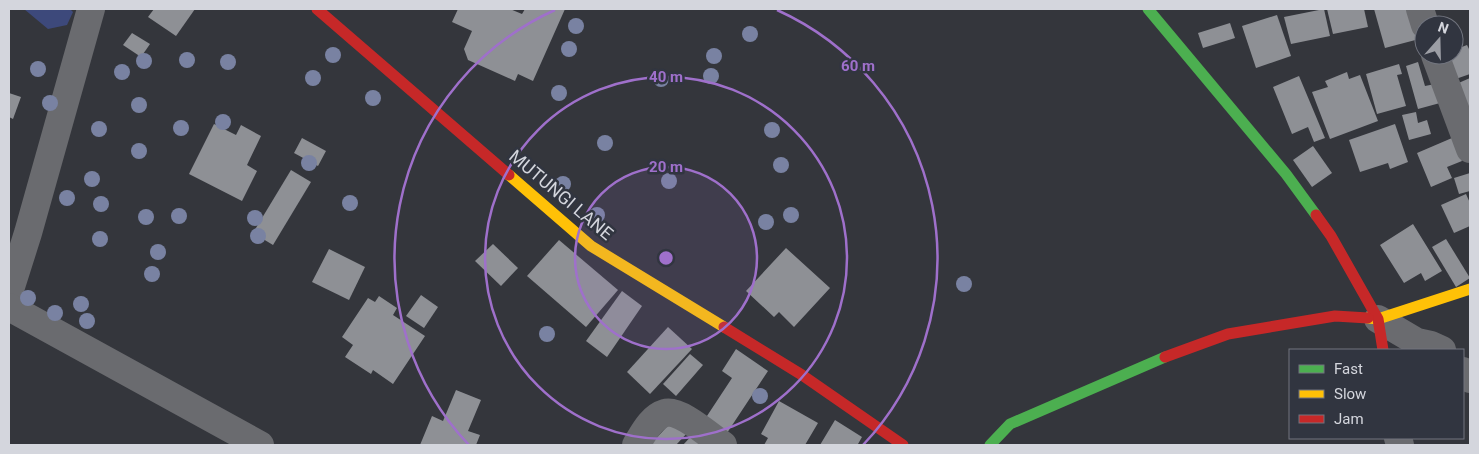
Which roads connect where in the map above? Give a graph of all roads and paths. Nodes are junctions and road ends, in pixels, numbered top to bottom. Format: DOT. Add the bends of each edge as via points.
graph roads {
  1 [pos="91,9"];
  2 [pos="317,9"];
  3 [pos="1148,9"];
  4 [pos="1439,65"];
  5 [pos="1470,149"];
  6 [pos="1470,289"];
  7 [pos="9,292"];
  8 [pos="9,307"];
  9 [pos="1378,319"];
  10 [pos="1384,349"];
  11 [pos="1440,349"];
  12 [pos="260,445"];
  13 [pos="636,445"];
  14 [pos="723,445"];
  15 [pos="903,445"];
  16 [pos="990,445"];
  1 -- 7 [label="street"];
  2 -- 15 [label="street, MUTUNGI LANE" via="591,246 802,375"];
  3 -- 9 [label="street" via="1286,174 1331,236"];
  4 -- 5 [label="street"];
  6 -- 9 [label="street"];
  8 -- 12 [label="street"];
  9 -- 10 [label="street"];
  9 -- 11 [label="street" via="1417,342"];
  9 -- 16 [label="street" via="1335,316 1228,334 1024,417 1010,424"];
  13 -- 14 [label="street" via="653,421 670,412 680,415"];
}
